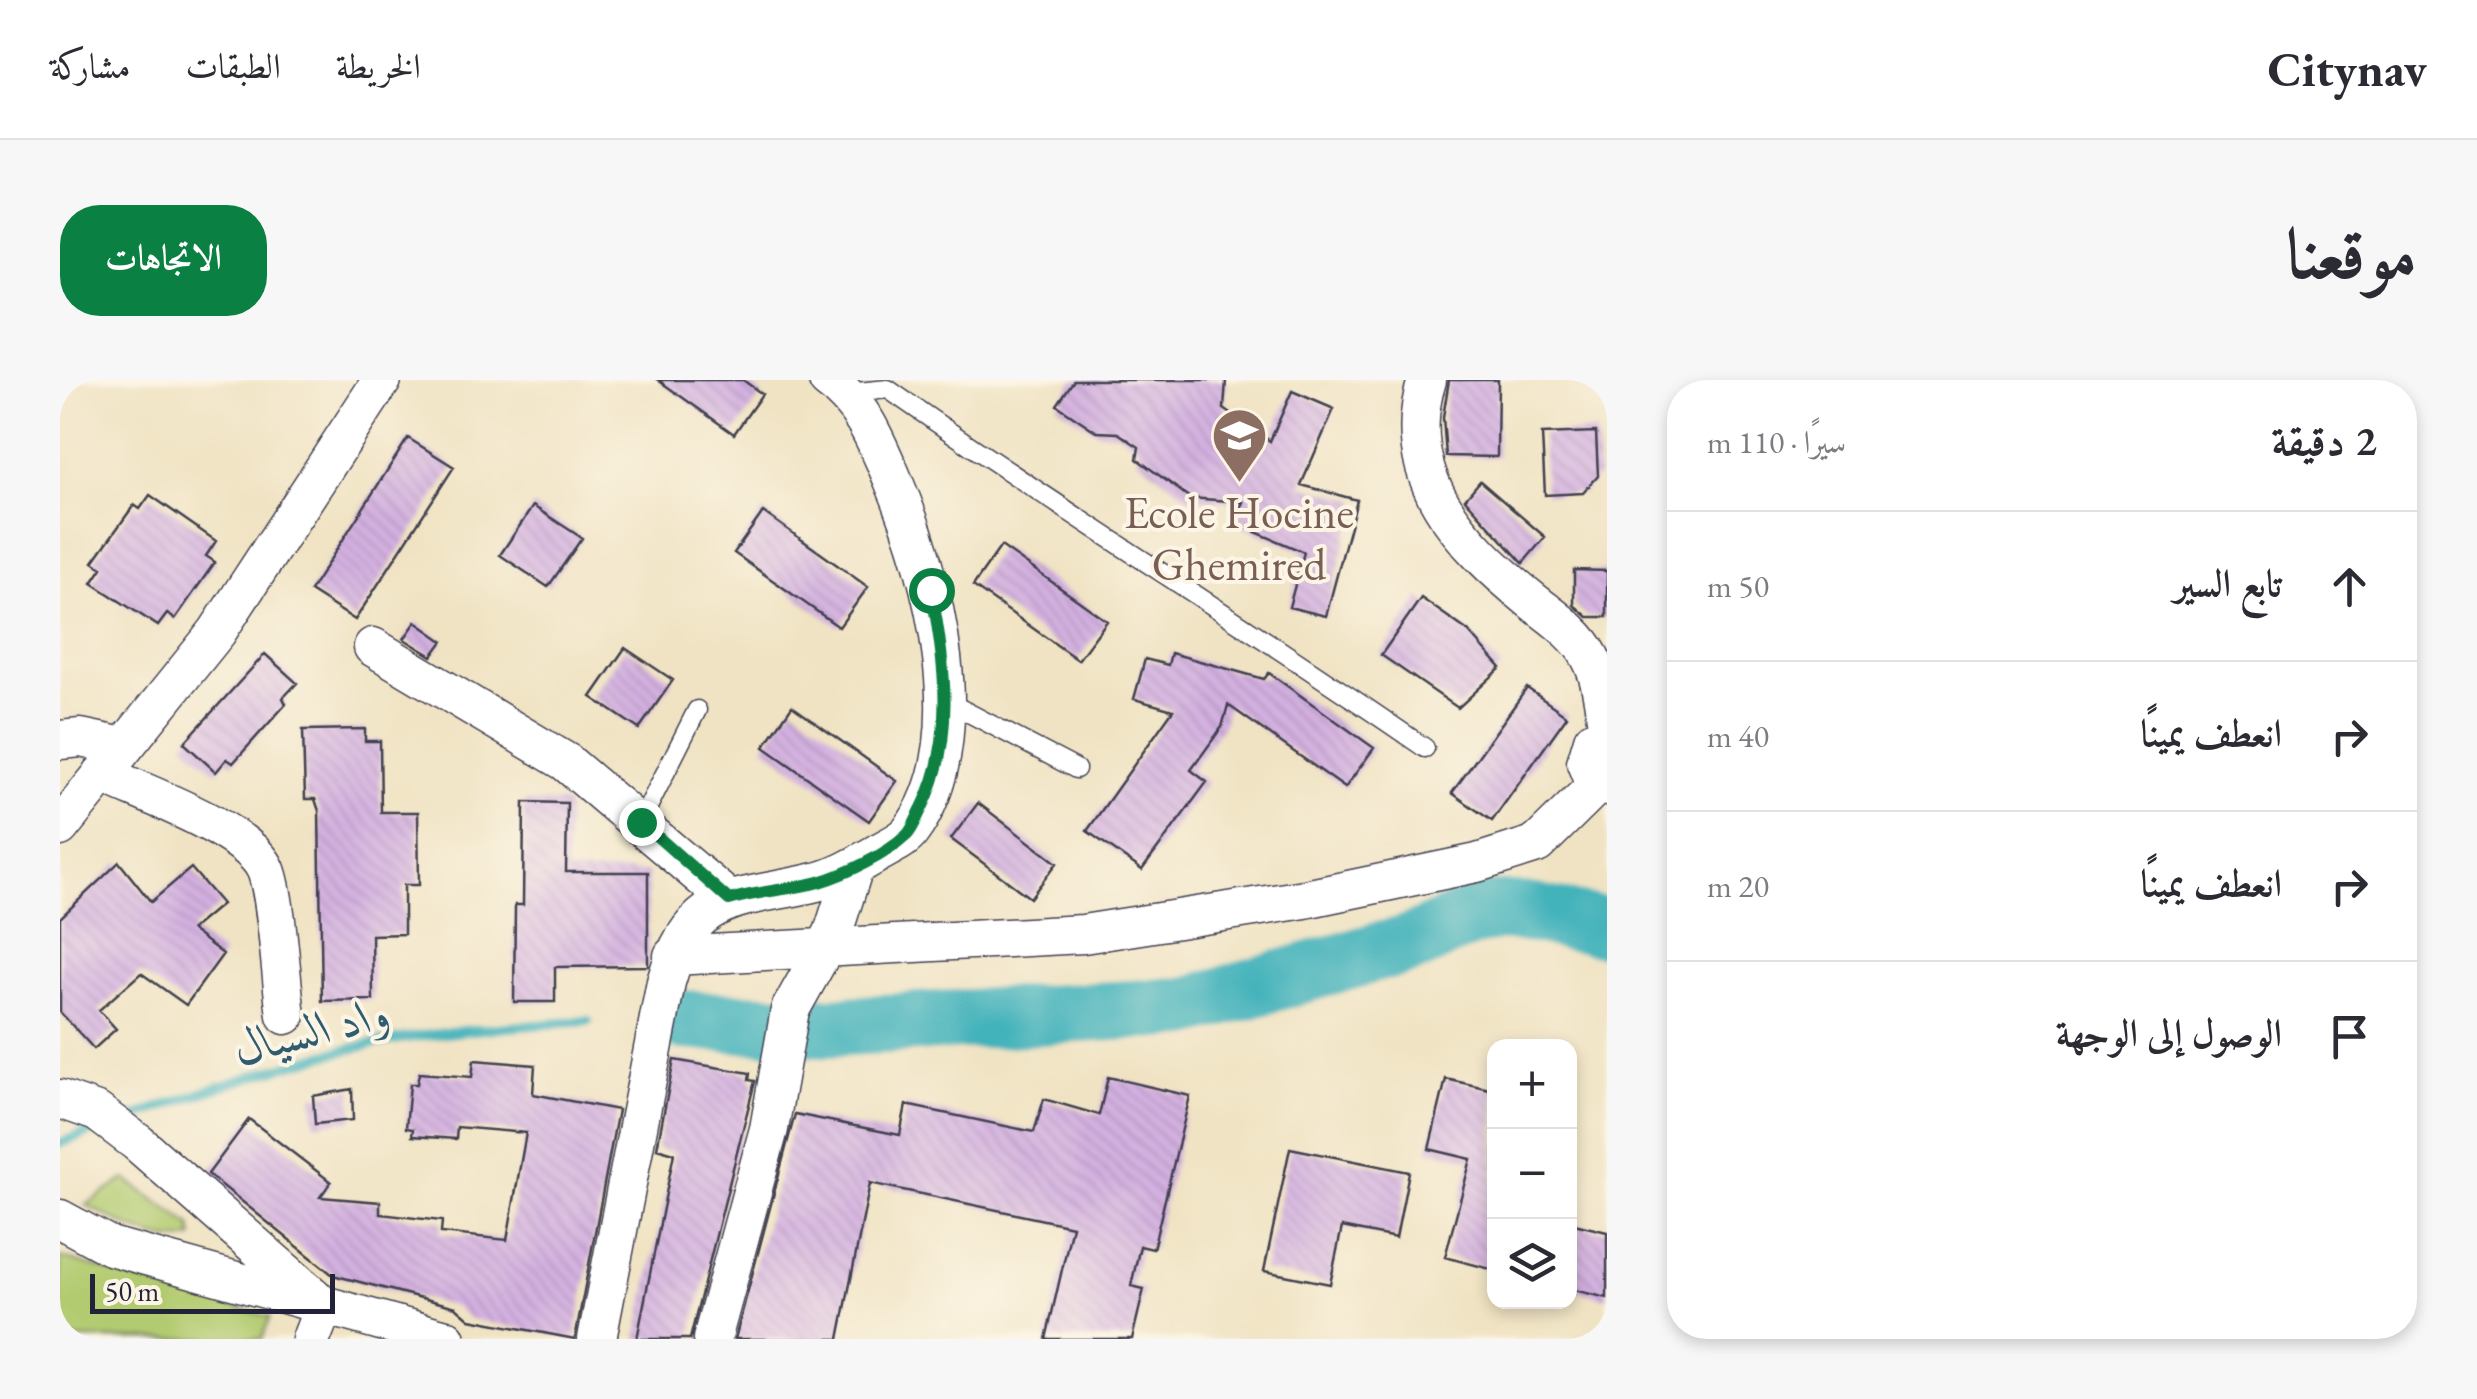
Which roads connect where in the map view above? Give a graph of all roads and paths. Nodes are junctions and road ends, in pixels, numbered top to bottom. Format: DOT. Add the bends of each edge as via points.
graph roads {
  1 [pos="382,380"];
  2 [pos="1426,380"];
  3 [pos="838,386"];
  4 [pos="373,647"];
  5 [pos="946,701"];
  6 [pos="697,710"];
  7 [pos="1607,724"];
  8 [pos="1607,734"];
  9 [pos="60,740"];
  10 [pos="1424,748"];
  11 [pos="113,761"];
  12 [pos="1076,769"];
  13 [pos="1603,785"];
  14 [pos="641,822"];
  15 [pos="60,826"];
  16 [pos="854,867"];
  17 [pos="729,900"];
  18 [pos="821,952"];
  19 [pos="669,969"];
  20 [pos="286,1015"];
  21 [pos="60,1099"];
  22 [pos="60,1219"];
  23 [pos="317,1322"];
  24 [pos="446,1339"];
  25 [pos="596,1339"];
  26 [pos="712,1339"];
  1 -- 11 [label="street" via="217,632"];
  2 -- 7 [label="street" via="1419,430 1442,512 1477,554 1574,634 1591,658"];
  3 -- 5 [label="street" via="876,440 910,520 934,605"];
  3 -- 10 [label="lane" via="888,389"];
  4 -- 14 [label="street" via="566,762"];
  5 -- 12 [label="lane"];
  5 -- 16 [label="street" via="930,791 908,834"];
  6 -- 14 [label="lane"];
  8 -- 13 [label="street" via="1586,755 1588,771"];
  9 -- 11 [label="street" via="81,738"];
  11 -- 15 [label="street"];
  11 -- 20 [label="street" via="252,850 266,870"];
  13 -- 18 [label="street" via="1538,844 1445,870 1083,934"];
  14 -- 17 [label="street"];
  16 -- 17 [label="street" via="818,882"];
  16 -- 18 [label="street"];
  17 -- 19 [label="street" via="683,932"];
  18 -- 19 [label="street"];
  18 -- 26 [label="street" via="789,1020 770,1130"];
  19 -- 25 [label="street"];
  21 -- 23 [label="street" via="97,1112 208,1206"];
  22 -- 23 [label="street" via="110,1246 179,1266"];
  23 -- 24 [label="street"];
}
